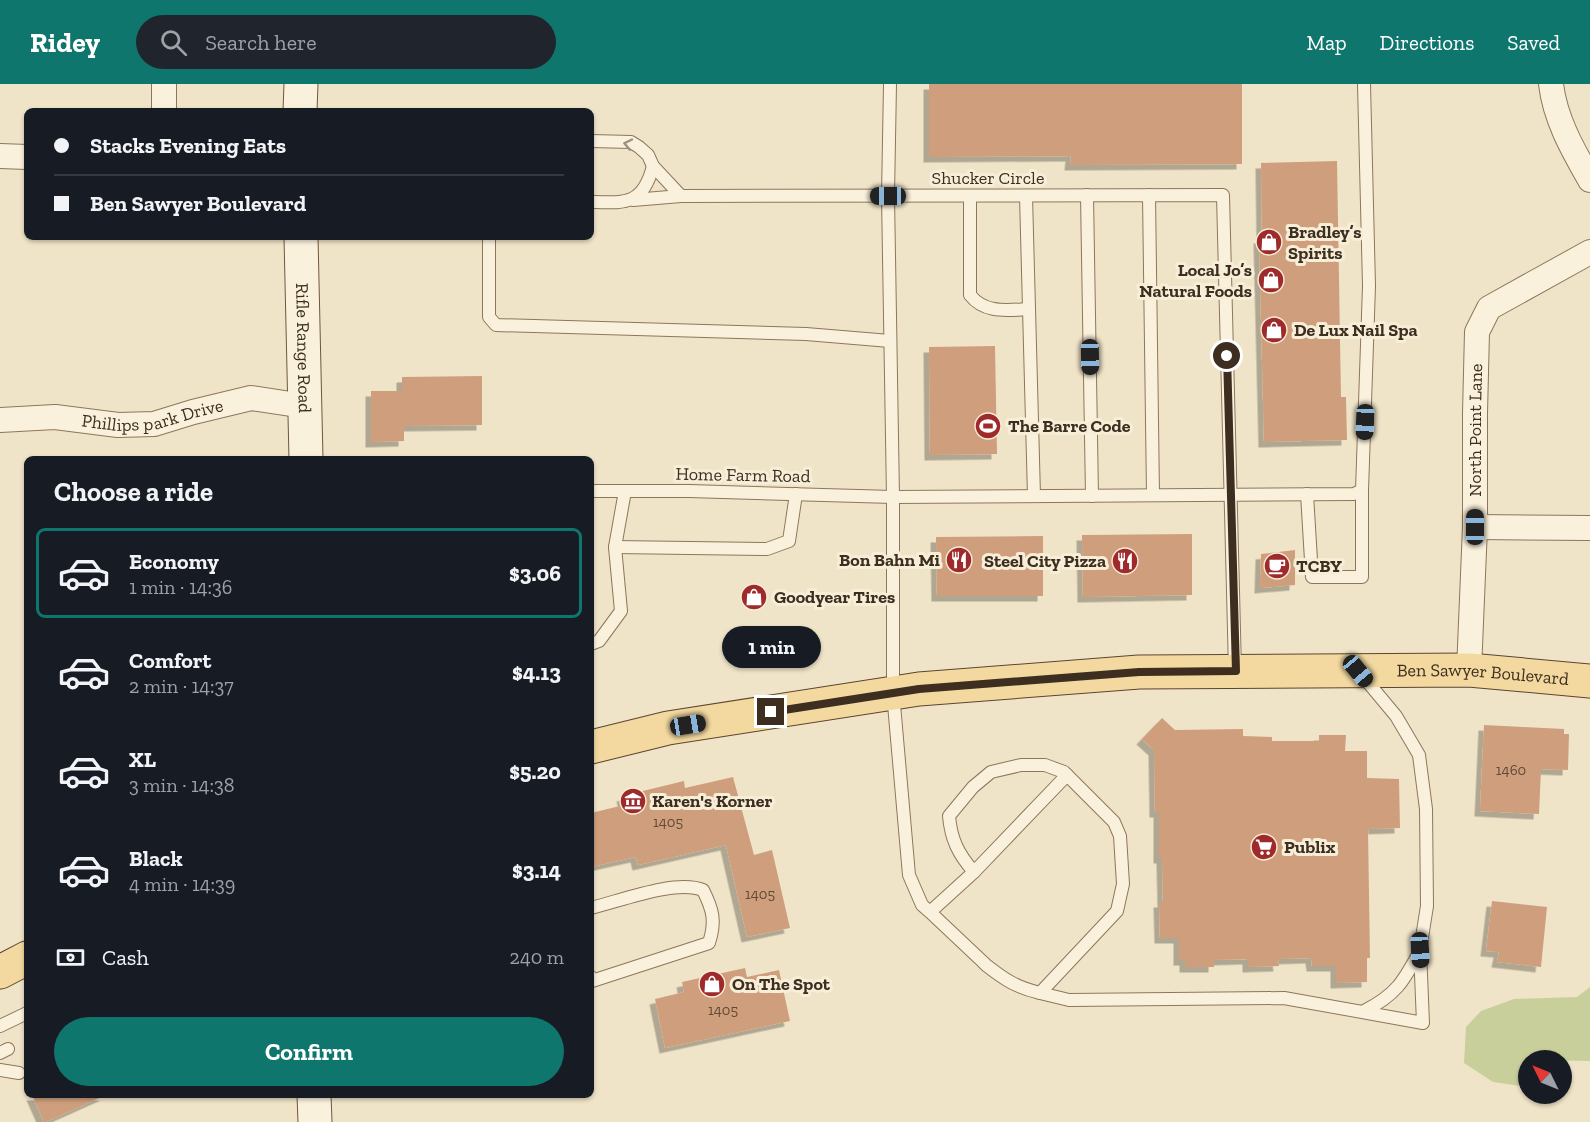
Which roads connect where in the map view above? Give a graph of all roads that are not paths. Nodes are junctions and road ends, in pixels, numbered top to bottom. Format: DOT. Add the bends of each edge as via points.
graph roads {
  1 [pos="164,84"];
  2 [pos="301,84"];
  3 [pos="890,84"];
  4 [pos="1364,84"];
  5 [pos="1551,84"];
  6 [pos="164,108"];
  7 [pos="300,108"];
  8 [pos="594,141"];
  9 [pos="0,156"];
  10 [pos="24,157"];
  11 [pos="653,166"];
  12 [pos="1590,180"];
  13 [pos="1087,195"];
  14 [pos="1149,195"];
  15 [pos="681,196"];
  16 [pos="888,196"];
  17 [pos="970,196"];
  18 [pos="1026,196"];
  19 [pos="633,200"];
  20 [pos="594,201"];
  21 [pos="301,240"];
  22 [pos="489,240"];
  23 [pos="1590,252"];
  24 [pos="1029,309"];
  25 [pos="890,341"];
  26 [pos="304,406"];
  27 [pos="0,420"];
  28 [pos="306,456"];
  29 [pos="1362,490"];
  30 [pos="594,491"];
  31 [pos="625,491"];
  32 [pos="796,494"];
  33 [pos="1306,494"];
  34 [pos="1153,495"];
  35 [pos="1231,495"];
  36 [pos="1034,496"];
  37 [pos="1092,496"];
  38 [pos="893,497"];
  39 [pos="1475,527"];
  40 [pos="1590,528"];
  41 [pos="615,547"];
  42 [pos="594,643"];
  43 [pos="1469,670"];
  44 [pos="1236,671"];
  45 [pos="1358,671"];
  46 [pos="1590,681"];
  47 [pos="893,693"];
  48 [pos="594,746"];
  49 [pos="1067,775"];
  50 [pos="974,872"];
  51 [pos="594,907"];
  52 [pos="930,912"];
  53 [pos="1420,950"];
  54 [pos="24,960"];
  55 [pos="0,972"];
  56 [pos="594,979"];
  57 [pos="1040,993"];
  58 [pos="1364,1011"];
  59 [pos="24,1014"];
  60 [pos="0,1026"];
  61 [pos="0,1070"];
  62 [pos="20,1073"];
  63 [pos="314,1098"];
  64 [pos="315,1122"];
  1 -- 6 [label="street"];
  2 -- 7 [label="main road"];
  3 -- 16 [label="lane"];
  4 -- 29 [label="lane" via="1369,286"];
  5 -- 12 [label="street" via="1553,103"];
  11 -- 8 [label="lane, one-way" via="648,155 631,142"];
  9 -- 10 [label="street"];
  11 -- 15 [label="lane"];
  11 -- 19 [label="lane" via="642,192"];
  13 -- 14 [label="lane, Shucker Circle"];
  13 -- 18 [label="lane, Shucker Circle"];
  13 -- 37 [label="lane"];
  14 -- 34 [label="lane"];
  14 -- 35 [label="lane, Shucker Circle" via="1223,195"];
  15 -- 16 [label="lane, Shucker Circle"];
  15 -- 19 [label="lane, Shucker Circle"];
  16 -- 17 [label="lane, Shucker Circle"];
  16 -- 25 [label="lane"];
  17 -- 18 [label="lane, Shucker Circle"];
  17 -- 24 [label="lane" via="970,295 987,309"];
  18 -- 24 [label="lane"];
  19 -- 20 [label="lane, Shucker Circle"];
  21 -- 26 [label="main road, Rifle Range Road"];
  22 -- 25 [label="lane" via="489,317 496,326 807,334"];
  23 -- 39 [label="street, North Point Lane" via="1489,308 1477,332"];
  24 -- 36 [label="lane"];
  25 -- 38 [label="lane"];
  26 -- 27 [label="street, Phillips park Drive" via="251,398 154,424 118,425 55,417"];
  26 -- 28 [label="main road, Rifle Range Road"];
  29 -- 33 [label="lane, Home Farm Road" via="1354,494"];
  29 -- 33 [label="lane" via="1362,577 1312,577"];
  30 -- 31 [label="lane, Home Farm Road"];
  31 -- 32 [label="lane, Home Farm Road"];
  31 -- 41 [label="lane"];
  32 -- 38 [label="lane, Home Farm Road"];
  32 -- 41 [label="lane" via="789,541 767,549"];
  33 -- 35 [label="lane, Home Farm Road"];
  34 -- 35 [label="lane, Home Farm Road"];
  34 -- 37 [label="lane, Home Farm Road"];
  35 -- 44 [label="lane"];
  36 -- 37 [label="lane, Home Farm Road"];
  36 -- 38 [label="lane, Home Farm Road"];
  38 -- 47 [label="lane"];
  39 -- 40 [label="street"];
  39 -- 43 [label="street, North Point Lane"];
  41 -- 42 [label="lane" via="621,611"];
  43 -- 45 [label="main road, Ben Sawyer Boulevard"];
  43 -- 46 [label="main road, Ben Sawyer Boulevard"];
  44 -- 45 [label="main road, Ben Sawyer Boulevard"];
  44 -- 47 [label="main road, Ben Sawyer Boulevard" via="1139,672"];
  45 -- 53 [label="lane" via="1396,716 1419,756 1426,809 1427,906"];
  47 -- 48 [label="main road, Ben Sawyer Boulevard" via="668,728"];
  47 -- 52 [label="lane" via="909,876"];
  49 -- 50 [label="lane"];
  49 -- 50 [label="lane" via="1045,765 1021,765 992,772 973,787 949,816 951,834 963,860"];
  49 -- 57 [label="lane" via="1114,822 1120,836 1123,884 1117,911"];
  50 -- 52 [label="lane"];
  51 -- 56 [label="lane" via="677,886 693,886 703,890 713,910 713,930 709,943"];
  52 -- 57 [label="lane" via="1007,982"];
  53 -- 58 [label="lane" via="1403,982 1384,1001"];
  53 -- 58 [label="lane" via="1423,1023"];
  54 -- 55 [label="main road"];
  57 -- 58 [label="lane" via="1069,1000 1284,998"];
  59 -- 60 [label="lane"];
  61 -- 62 [label="lane"];
  63 -- 64 [label="main road"];
}
